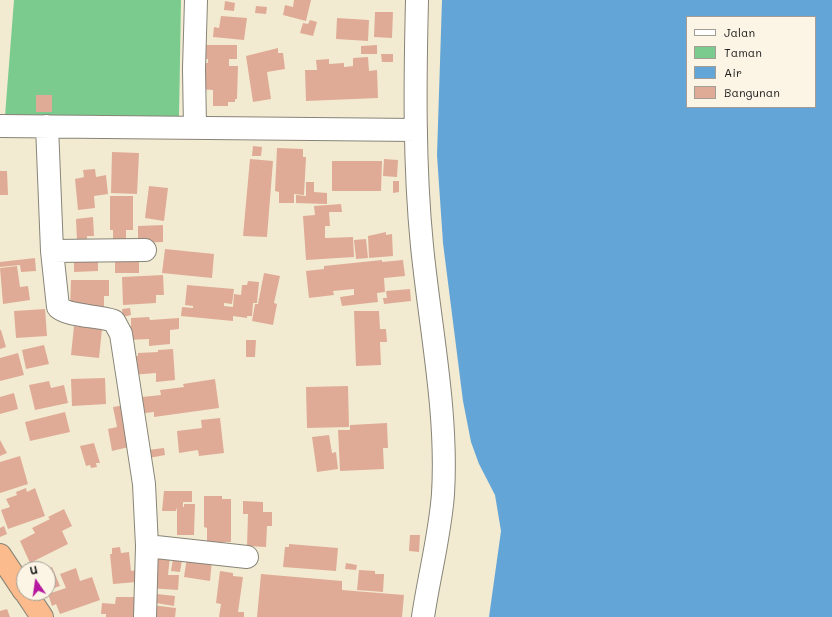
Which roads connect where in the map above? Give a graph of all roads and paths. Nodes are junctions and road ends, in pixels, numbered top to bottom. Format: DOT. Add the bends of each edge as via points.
graph roads {
  1 [pos="196,0"];
  2 [pos="417,0"];
  3 [pos="0,126"];
  4 [pos="47,126"];
  5 [pos="195,128"];
  6 [pos="416,130"];
  7 [pos="145,250"];
  8 [pos="52,251"];
  9 [pos="147,546"];
  10 [pos="0,554"];
  11 [pos="247,556"];
  12 [pos="16,578"];
  13 [pos="31,601"];
  14 [pos="42,617"];
  15 [pos="145,617"];
  16 [pos="423,617"];
  1 -- 5 [label="street"];
  2 -- 6 [label="street"];
  3 -- 4 [label="street"];
  4 -- 5 [label="street"];
  4 -- 8 [label="street"];
  5 -- 6 [label="street"];
  6 -- 16 [label="street" via="422,245 438,389 443,494"];
  7 -- 8 [label="street"];
  8 -- 9 [label="street" via="58,308 63,312 105,317 114,321 121,334 144,484"];
  9 -- 11 [label="street"];
  9 -- 15 [label="street"];
  10 -- 12 [label="highway"];
  13 -- 14 [label="highway"];
}
